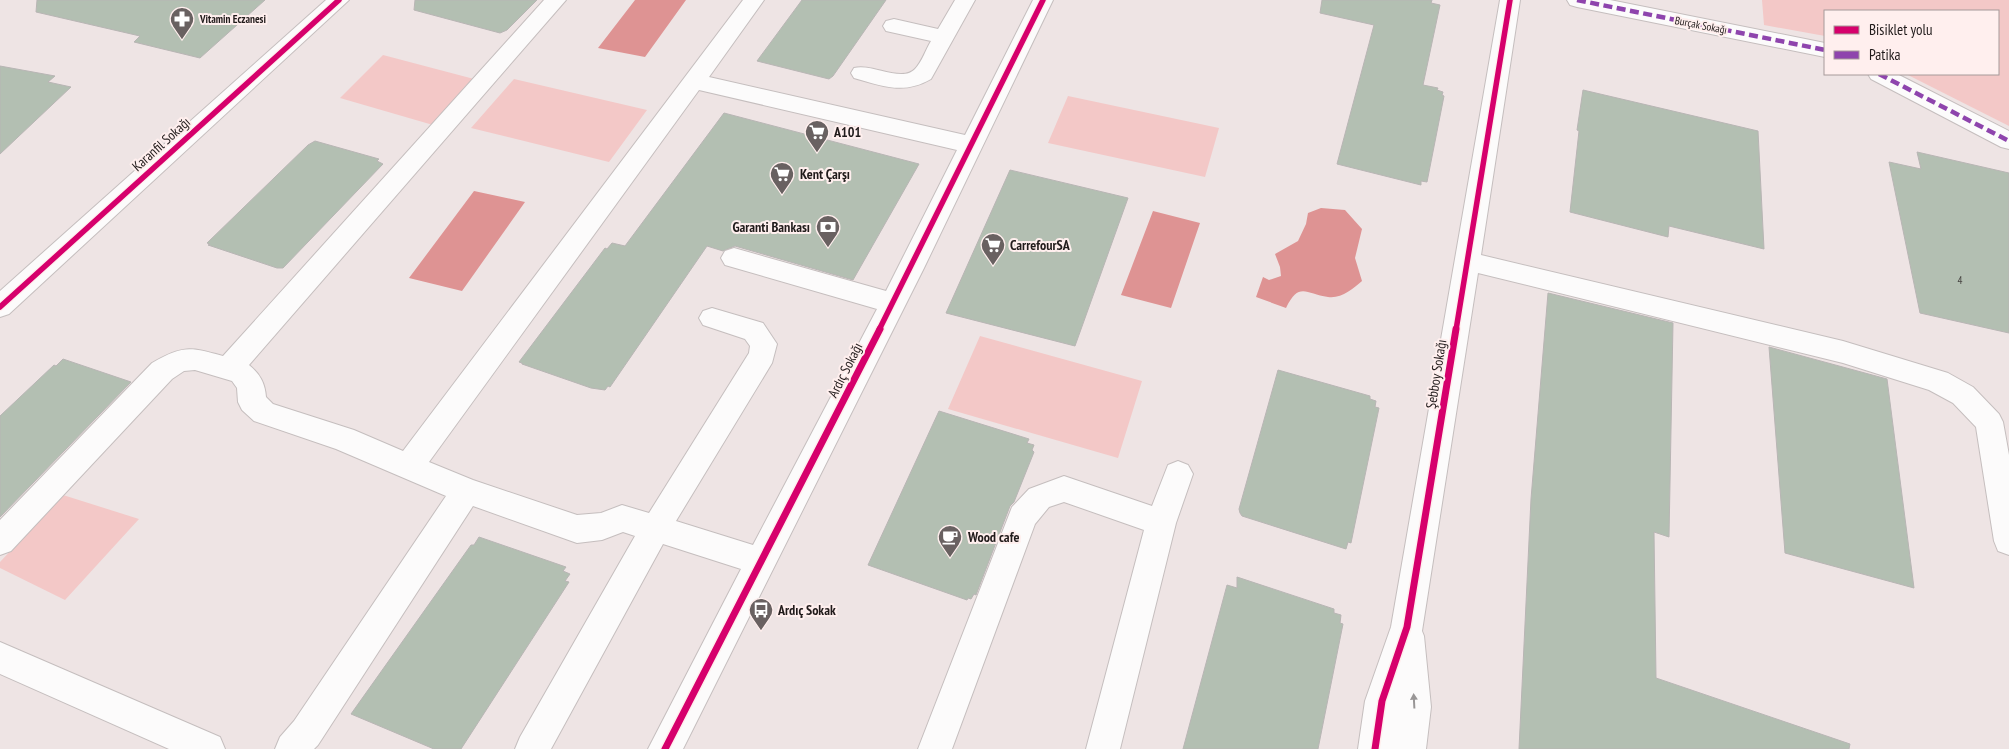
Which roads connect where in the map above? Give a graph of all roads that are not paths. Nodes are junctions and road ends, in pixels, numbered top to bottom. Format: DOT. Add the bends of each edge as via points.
graph roads {
  1 [pos="339,0"];
  2 [pos="556,0"];
  3 [pos="754,0"];
  4 [pos="965,0"];
  5 [pos="1043,0"];
  6 [pos="1510,0"];
  7 [pos="1578,0"];
  8 [pos="894,26"];
  9 [pos="944,37"];
  10 [pos="1824,50"];
  11 [pos="862,73"];
  12 [pos="1881,75"];
  13 [pos="694,81"];
  14 [pos="2009,141"];
  15 [pos="972,145"];
  16 [pos="734,258"];
  17 [pos="1467,261"];
  18 [pos="894,303"];
  19 [pos="0,307"];
  20 [pos="712,318"];
  21 [pos="228,370"];
  22 [pos="409,466"];
  23 [pos="1178,474"];
  24 [pos="466,491"];
  25 [pos="1161,523"];
  26 [pos="656,528"];
  27 [pos="0,541"];
  28 [pos="2009,541"];
  29 [pos="760,561"];
  30 [pos="1407,627"];
  31 [pos="0,658"];
  32 [pos="208,749"];
  33 [pos="292,749"];
  34 [pos="532,749"];
  35 [pos="665,749"];
  36 [pos="935,749"];
  37 [pos="1103,749"];
  38 [pos="1375,749"];
  39 [pos="1409,749"];
  1 -- 19 [label="street, Karanfil Sokağı"];
  2 -- 21 [label="street"];
  3 -- 13 [label="street"];
  4 -- 9 [label="street"];
  5 -- 15 [label="street, Ardıç Sokağı"];
  6 -- 17 [label="street, Şebboy Sokağı"];
  7 -- 10 [label="street, Burçak Sokağı"];
  8 -- 9 [label="street"];
  9 -- 11 [label="street" via="923,74 910,81"];
  12 -- 14 [label="street"];
  13 -- 15 [label="street"];
  13 -- 22 [label="street"];
  15 -- 18 [label="street, Ardıç Sokağı"];
  16 -- 18 [label="street"];
  17 -- 28 [label="street" via="1843,352 1938,381 1963,395 1989,422"];
  17 -- 30 [label="street, Şebboy Sokağı"];
  18 -- 29 [label="street, Ardıç Sokağı"];
  20 -- 26 [label="street" via="754,331 764,344 762,355"];
  21 -- 22 [label="street" via="241,373 251,385 252,402 264,413 344,439"];
  21 -- 27 [label="street" via="195,359 179,361 162,371"];
  22 -- 24 [label="street"];
  23 -- 25 [label="street"];
  24 -- 26 [label="street" via="577,528 602,526 622,518"];
  24 -- 33 [label="street" via="306,733"];
  25 -- 36 [label="street" via="1064,490 1039,498 1023,516"];
  25 -- 37 [label="street"];
  26 -- 29 [label="street"];
  26 -- 34 [label="street"];
  29 -- 35 [label="street, Ardıç Sokağı"];
  30 -- 38 [label="street, Şebboy Sokağı" via="1382,701"];
  39 -- 30 [label="street, Şebboy Sokağı, one-way" via="1414,707"];
  31 -- 32 [label="street"];
}
